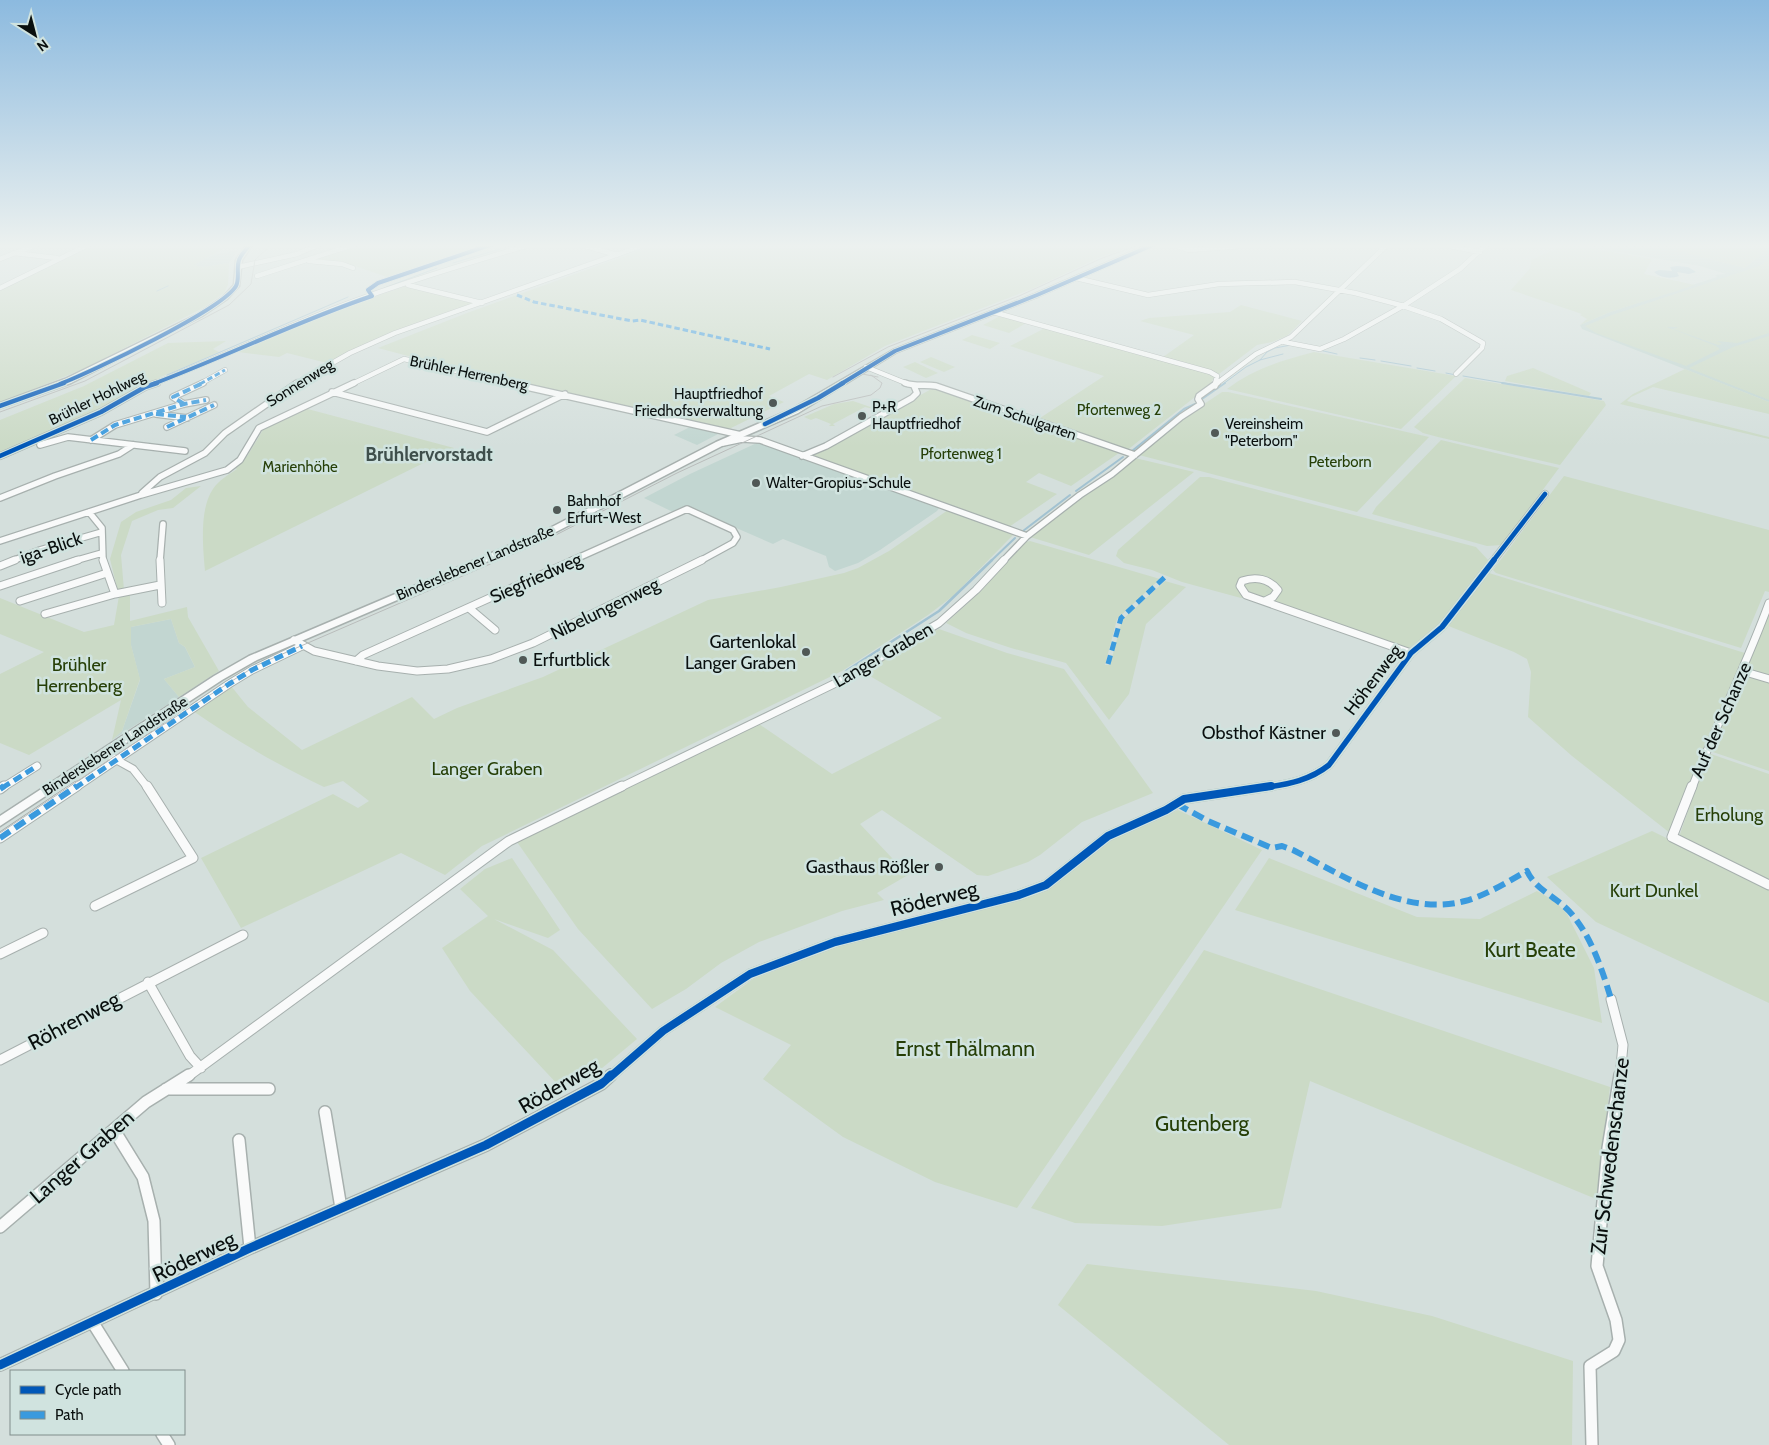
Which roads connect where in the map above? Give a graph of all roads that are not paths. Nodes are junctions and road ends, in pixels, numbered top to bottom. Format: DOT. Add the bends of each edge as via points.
graph roads {
  1 [pos="204,311"];
  2 [pos="327,311"];
  3 [pos="458,311"];
  4 [pos="1317,311"];
  5 [pos="1394,311"];
  6 [pos="1419,311"];
  7 [pos="993,312"];
  8 [pos="1284,342"];
  9 [pos="866,368"];
  10 [pos="226,370"];
  11 [pos="1456,374"];
  12 [pos="914,386"];
  13 [pos="1215,386"];
  14 [pos="332,392"];
  15 [pos="564,394"];
  16 [pos="206,400"];
  17 [pos="184,404"];
  18 [pos="214,405"];
  19 [pos="0,406"];
  20 [pos="151,413"];
  21 [pos="187,418"];
  22 [pos="167,427"];
  23 [pos="740,435"];
  24 [pos="91,440"];
  25 [pos="719,444"];
  26 [pos="133,445"];
  27 [pos="19,448"];
  28 [pos="185,451"];
  29 [pos="1135,455"];
  30 [pos="0,456"];
  31 [pos="802,456"];
  32 [pos="1545,494"];
  33 [pos="141,495"];
  34 [pos="0,498"];
  35 [pos="89,512"];
  36 [pos="716,522"];
  37 [pos="163,524"];
  38 [pos="102,532"];
  39 [pos="1027,536"];
  40 [pos="0,541"];
  41 [pos="102,553"];
  42 [pos="0,566"];
  43 [pos="107,573"];
  44 [pos="160,584"];
  45 [pos="0,586"];
  46 [pos="115,594"];
  47 [pos="20,601"];
  48 [pos="1265,601"];
  49 [pos="162,603"];
  50 [pos="1769,603"];
  51 [pos="469,608"];
  52 [pos="45,614"];
  53 [pos="495,630"];
  54 [pos="298,643"];
  55 [pos="1411,652"];
  56 [pos="356,661"];
  57 [pos="1742,670"];
  58 [pos="218,678"];
  59 [pos="1769,679"];
  60 [pos="104,753"];
  61 [pos="116,760"];
  62 [pos="37,766"];
  63 [pos="0,789"];
  64 [pos="1177,804"];
  65 [pos="0,822"];
  66 [pos="0,838"];
  67 [pos="1769,885"];
  68 [pos="96,906"];
  69 [pos="43,933"];
  70 [pos="243,935"];
  71 [pos="0,954"];
  72 [pos="148,982"];
  73 [pos="1611,999"];
  74 [pos="0,1060"];
  75 [pos="201,1068"];
  76 [pos="166,1089"];
  77 [pos="269,1089"];
  78 [pos="325,1112"];
  79 [pos="114,1130"];
  80 [pos="239,1140"];
  81 [pos="340,1208"];
  82 [pos="0,1227"];
  83 [pos="250,1248"];
  84 [pos="156,1294"];
  85 [pos="92,1323"];
  86 [pos="0,1365"];
  87 [pos="122,1370"];
  88 [pos="1592,1445"];
  1 -- 19 [label="main road" via="86,373"];
  2 -- 27 [label="street, Brühler Hohlweg" via="212,362 145,387 101,412"];
  3 -- 33 [label="street, Sonnenweg" via="380,339 311,373 225,433 205,453 160,477"];
  4 -- 8 [label="street, Langer Graben"];
  5 -- 8 [label="street" via="1320,349"];
  6 -- 11 [label="street" via="1449,324 1483,346"];
  7 -- 9 [label="main road, Binderslebener Landstraße" via="908,345"];
  7 -- 13 [label="street" via="1210,372 1217,376"];
  8 -- 13 [label="street, Langer Graben" via="1268,346"];
  9 -- 12 [label="street, Zum Schulgarten"];
  9 -- 23 [label="main road, Binderslebener Landstraße" via="795,411"];
  10 -- 17 [label="street" via="175,395 173,398"];
  12 -- 29 [label="street, Zum Schulgarten" via="936,386"];
  12 -- 31 [label="street" via="917,393 912,398"];
  13 -- 29 [label="street, Langer Graben" via="1199,396 1201,404"];
  14 -- 15 [label="street, Brühler Herrenberg" via="400,360 409,359"];
  14 -- 15 [label="street" via="487,432"];
  14 -- 33 [label="street, Brühler Herrenberg" via="260,428 244,455 231,468"];
  15 -- 23 [label="street, Brühler Herrenberg"];
  16 -- 17 [label="street"];
  17 -- 20 [label="street"];
  18 -- 21 [label="street"];
  20 -- 21 [label="street"];
  20 -- 24 [label="street" via="115,425"];
  21 -- 22 [label="street"];
  23 -- 25 [label="main road, Binderslebener Landstraße"];
  24 -- 26 [label="street"];
  24 -- 27 [label="street" via="64,437 25,450"];
  25 -- 31 [label="street" via="752,438"];
  25 -- 54 [label="main road, Binderslebener Landstraße" via="551,531"];
  26 -- 28 [label="street"];
  26 -- 34 [label="street" via="119,454"];
  27 -- 30 [label="street, Brühler Hohlweg"];
  29 -- 39 [label="street, Langer Graben"];
  31 -- 39 [label="street"];
  32 -- 55 [label="street, Höhenweg" via="1442,627"];
  33 -- 35 [label="street, Brühler Herrenberg"];
  35 -- 38 [label="street, iga-Blick"];
  35 -- 40 [label="street, Brühler Herrenberg"];
  36 -- 51 [label="street, Siegfriedweg" via="687,509"];
  36 -- 56 [label="street, Nibelungenweg" via="735,532 737,537 733,543 665,580 511,653 461,667 424,671"];
  37 -- 44 [label="street"];
  38 -- 41 [label="street, iga-Blick"];
  38 -- 42 [label="street, iga-Blick" via="40,550"];
  39 -- 75 [label="street, Langer Graben" via="976,590 939,623 840,681 509,841"];
  41 -- 43 [label="street, iga-Blick"];
  41 -- 45 [label="street, iga-Blick"];
  43 -- 46 [label="street, iga-Blick"];
  43 -- 47 [label="street"];
  44 -- 46 [label="street"];
  44 -- 49 [label="street"];
  46 -- 52 [label="street"];
  48 -- 48 [label="street" via="1246,595 1240,586 1242,581 1261,579 1273,584 1277,594"];
  48 -- 55 [label="street"];
  50 -- 57 [label="street, Auf der Schanze"];
  51 -- 53 [label="street"];
  51 -- 56 [label="street, Siegfriedweg"];
  54 -- 56 [label="street, Nibelungenweg"];
  54 -- 58 [label="main road, Binderslebener Landstraße" via="253,658"];
  54 -- 61 [label="street, Binderslebener Landstraße" via="228,684"];
  55 -- 64 [label="street, Höhenweg" via="1329,765 1318,774 1295,783 1184,799"];
  57 -- 59 [label="street"];
  57 -- 67 [label="street, Auf der Schanze" via="1672,837"];
  58 -- 60 [label="main road, Binderslebener Landstraße"];
  60 -- 61 [label="street"];
  60 -- 65 [label="main road, Binderslebener Landstraße"];
  61 -- 66 [label="street, Binderslebener Landstraße"];
  61 -- 68 [label="street" via="133,769 146,785 193,858"];
  62 -- 63 [label="street"];
  64 -- 81 [label="street, Röderweg" via="1108,836 1046,885 1019,895 834,942 750,974 663,1031 601,1084 486,1146"];
  69 -- 71 [label="street"];
  70 -- 72 [label="street, Röhrenweg"];
  72 -- 74 [label="street, Röhrenweg"];
  72 -- 75 [label="street" via="190,1056"];
  73 -- 88 [label="street, Zur Schwedenschanze" via="1623,1045 1596,1266 1620,1337 1616,1350 1590,1366"];
  75 -- 76 [label="street, Langer Graben"];
  76 -- 77 [label="street"];
  76 -- 79 [label="street, Langer Graben"];
  78 -- 81 [label="street"];
  79 -- 82 [label="street, Langer Graben"];
  79 -- 84 [label="street" via="143,1177 154,1221"];
  80 -- 83 [label="street, Röderweg"];
  81 -- 83 [label="street, Röderweg"];
  83 -- 84 [label="street, Röderweg"];
  84 -- 85 [label="street, Röderweg"];
  85 -- 86 [label="street, Röderweg"];
  85 -- 87 [label="street"];
}
